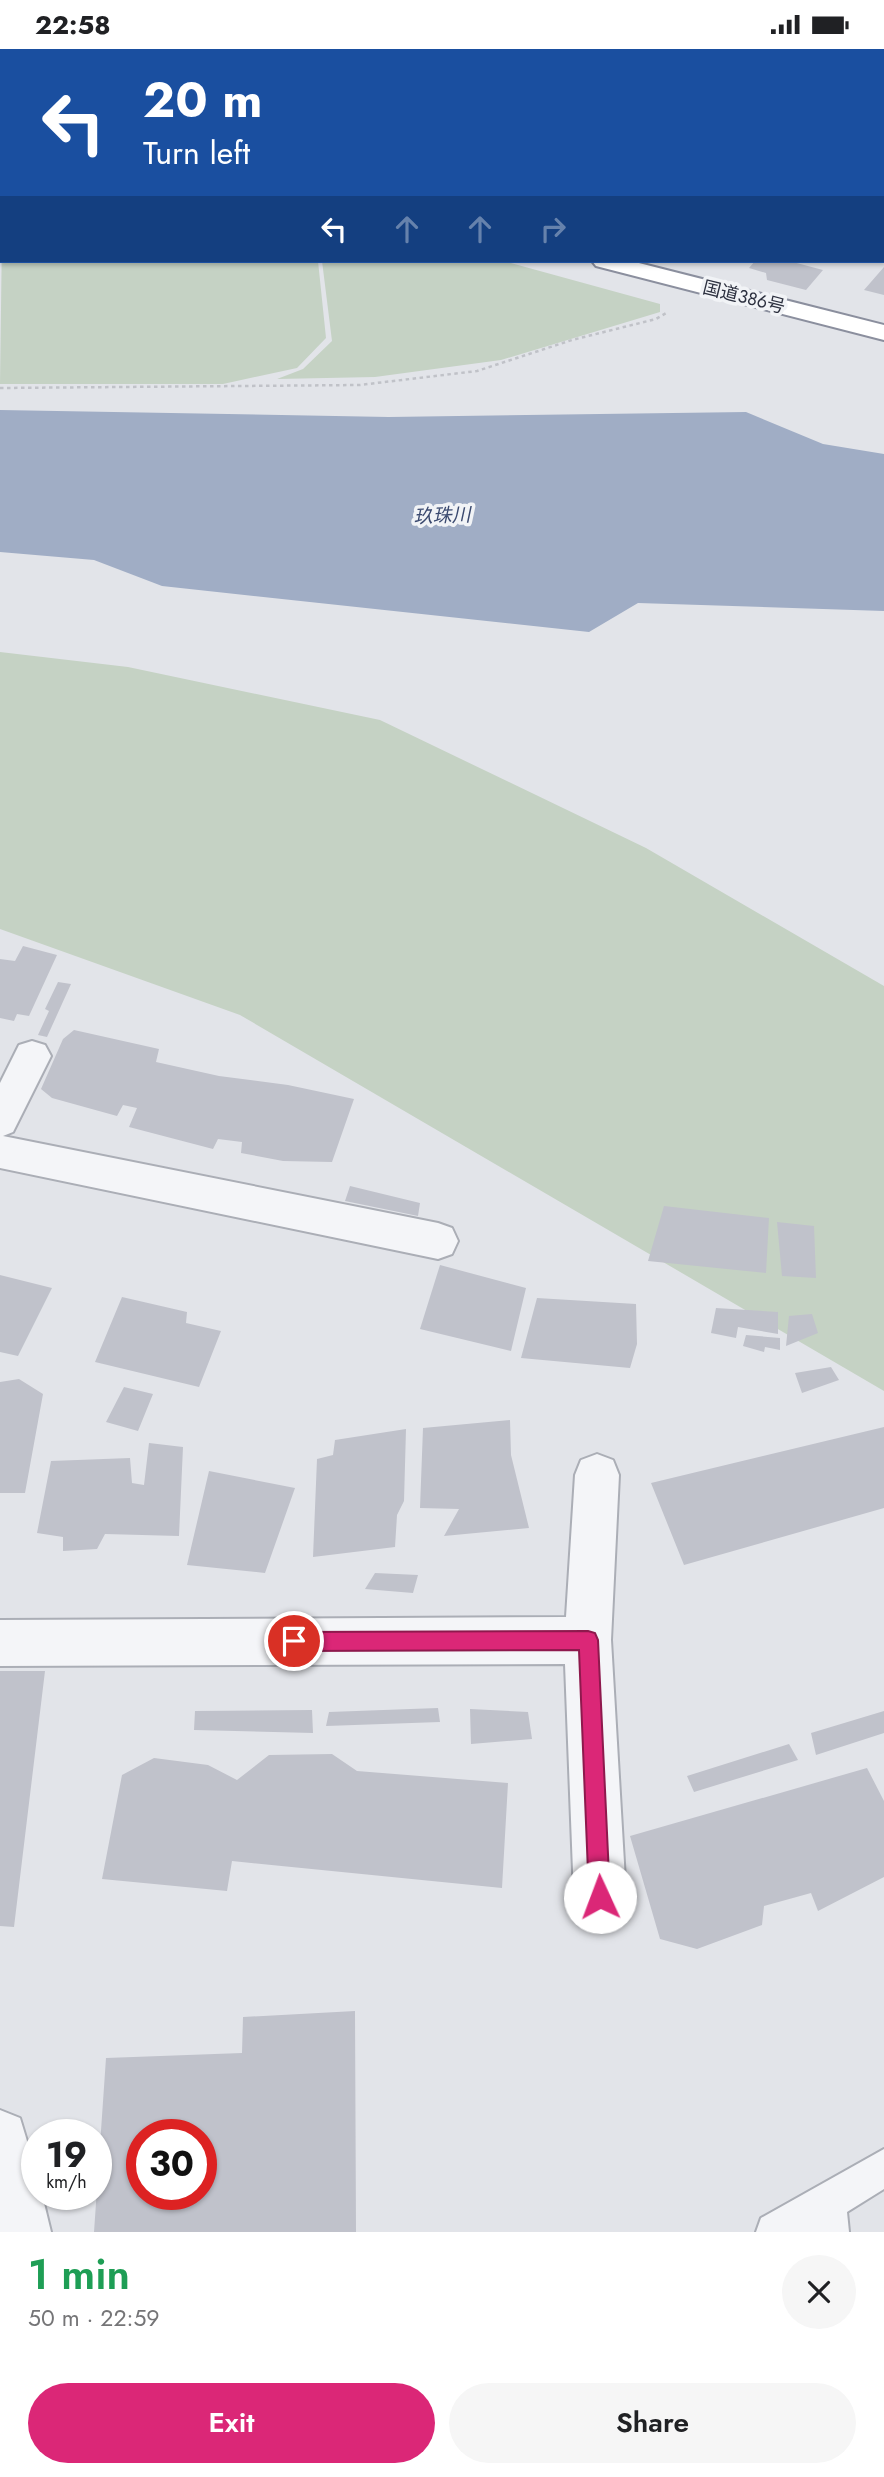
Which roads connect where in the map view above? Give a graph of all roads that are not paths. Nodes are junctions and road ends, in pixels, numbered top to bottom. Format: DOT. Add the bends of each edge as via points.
graph roads {
  1 [pos="612,263"];
  2 [pos="884,333"];
  3 [pos="32,1056"];
  4 [pos="0,1121"];
  5 [pos="0,1152"];
  6 [pos="438,1241"];
  7 [pos="597,1475"];
  8 [pos="588,1640"];
  9 [pos="0,1643"];
  10 [pos="600,1897"];
  11 [pos="0,2138"];
  12 [pos="884,2168"];
  13 [pos="828,2217"];
  14 [pos="23,2232"];
  15 [pos="775,2232"];
  1 -- 2 [label="highway, 国道386号"];
  3 -- 4 [label="street"];
  5 -- 6 [label="street"];
  7 -- 8 [label="street"];
  8 -- 9 [label="street"];
  8 -- 10 [label="street"];
  11 -- 14 [label="street"];
  12 -- 13 [label="lane"];
  13 -- 15 [label="lane"];
}
